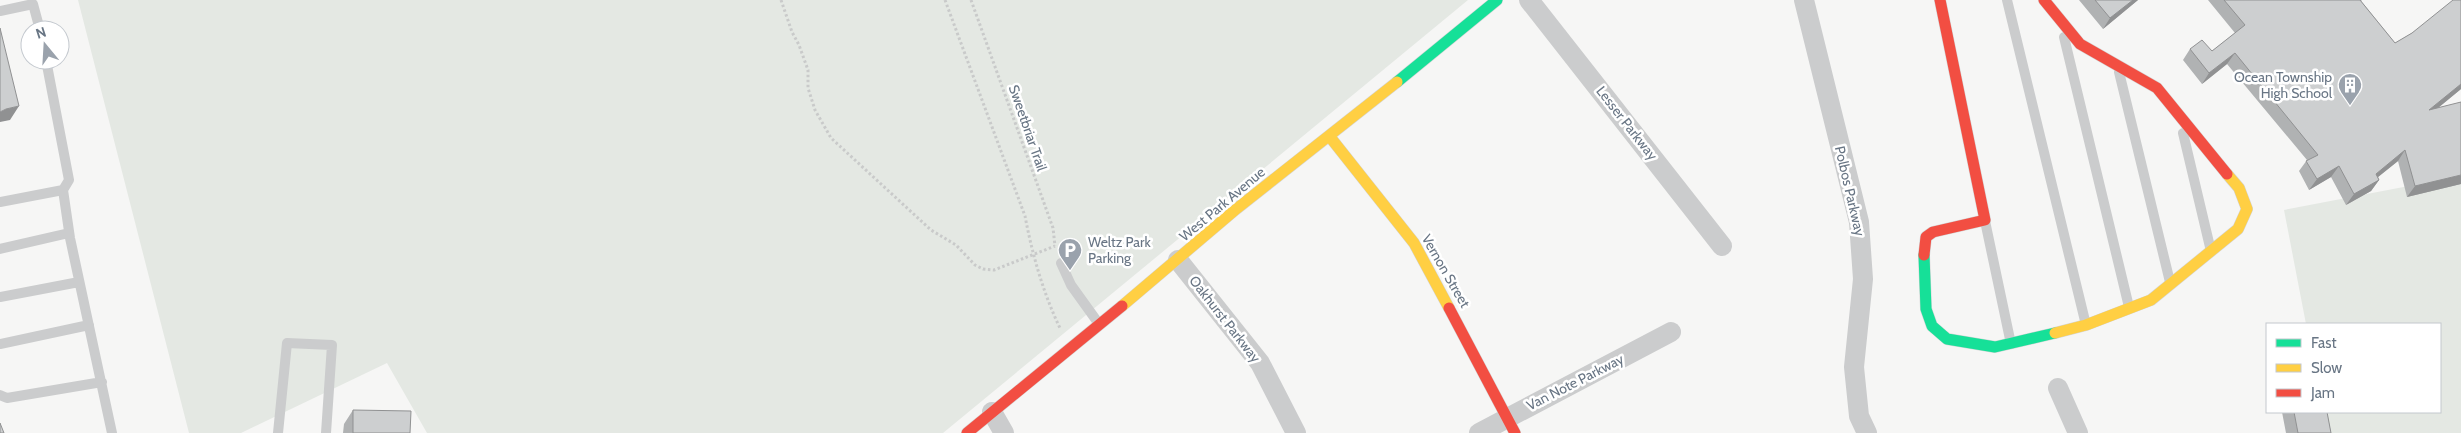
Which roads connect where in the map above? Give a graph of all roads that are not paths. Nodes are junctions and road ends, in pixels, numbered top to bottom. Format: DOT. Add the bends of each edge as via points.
graph roads {
  1 [pos="1497,0"];
  2 [pos="1529,0"];
  3 [pos="1804,0"];
  4 [pos="1940,0"];
  5 [pos="2007,0"];
  6 [pos="2044,0"];
  7 [pos="0,11"];
  8 [pos="2060,19"];
  9 [pos="37,20"];
  10 [pos="2118,66"];
  11 [pos="48,70"];
  12 [pos="2179,114"];
  13 [pos="1330,137"];
  14 [pos="63,190"];
  15 [pos="0,202"];
  16 [pos="1985,220"];
  17 [pos="69,233"];
  18 [pos="1722,246"];
  19 [pos="0,249"];
  20 [pos="2211,251"];
  21 [pos="1178,260"];
  22 [pos="1061,264"];
  23 [pos="80,282"];
  24 [pos="2170,285"];
  25 [pos="0,298"];
  26 [pos="2130,310"];
  27 [pos="89,325"];
  28 [pos="1099,325"];
  29 [pos="2086,325"];
  30 [pos="1671,332"];
  31 [pos="0,344"];
  32 [pos="2011,345"];
  33 [pos="102,382"];
  34 [pos="2058,388"];
  35 [pos="0,395"];
  36 [pos="992,412"];
  37 [pos="1863,424"];
  38 [pos="1511,425"];
  39 [pos="112,433"];
  40 [pos="278,433"];
  41 [pos="326,433"];
  42 [pos="967,433"];
  43 [pos="1004,433"];
  44 [pos="1296,433"];
  45 [pos="1479,433"];
  46 [pos="2078,433"];
  1 -- 13 [label="street, West Park Avenue"];
  2 -- 18 [label="street, Lesser Parkway"];
  3 -- 37 [label="street, Polbos Parkway" via="1859,222 1863,279 1854,367"];
  4 -- 16 [label="street"];
  5 -- 29 [label="lane"];
  6 -- 8 [label="street"];
  7 -- 9 [label="lane" via="33,4"];
  8 -- 10 [label="street" via="2080,44"];
  8 -- 26 [label="lane"];
  10 -- 12 [label="street" via="2150,82"];
  10 -- 24 [label="lane"];
  11 -- 14 [label="lane" via="69,180"];
  12 -- 20 [label="lane"];
  12 -- 20 [label="street" via="2239,188 2246,202 2242,223"];
  13 -- 21 [label="street, West Park Avenue" via="1235,210"];
  13 -- 38 [label="street, Vernon Street" via="1414,243"];
  14 -- 15 [label="lane"];
  14 -- 17 [label="lane"];
  16 -- 32 [label="lane"];
  16 -- 32 [label="street" via="1933,232 1926,237 1926,309 1932,326 1947,339 1986,346"];
  17 -- 19 [label="lane"];
  17 -- 23 [label="lane"];
  20 -- 24 [label="street"];
  21 -- 28 [label="street, West Park Avenue"];
  21 -- 44 [label="street, Oakhurst Parkway" via="1260,363"];
  22 -- 28 [label="lane" via="1071,285"];
  23 -- 25 [label="lane"];
  23 -- 27 [label="lane"];
  24 -- 26 [label="street" via="2151,300"];
  26 -- 29 [label="street"];
  27 -- 31 [label="lane"];
  27 -- 33 [label="lane"];
  28 -- 36 [label="street, West Park Avenue"];
  29 -- 32 [label="street"];
  30 -- 38 [label="street, Van Note Parkway"];
  33 -- 35 [label="lane" via="6,398"];
  33 -- 39 [label="lane"];
  34 -- 46 [label="street"];
  36 -- 42 [label="street, West Park Avenue"];
  36 -- 43 [label="street"];
  38 -- 45 [label="street, Van Note Parkway"];
  40 -- 41 [label="lane" via="287,342 332,345"];
}
